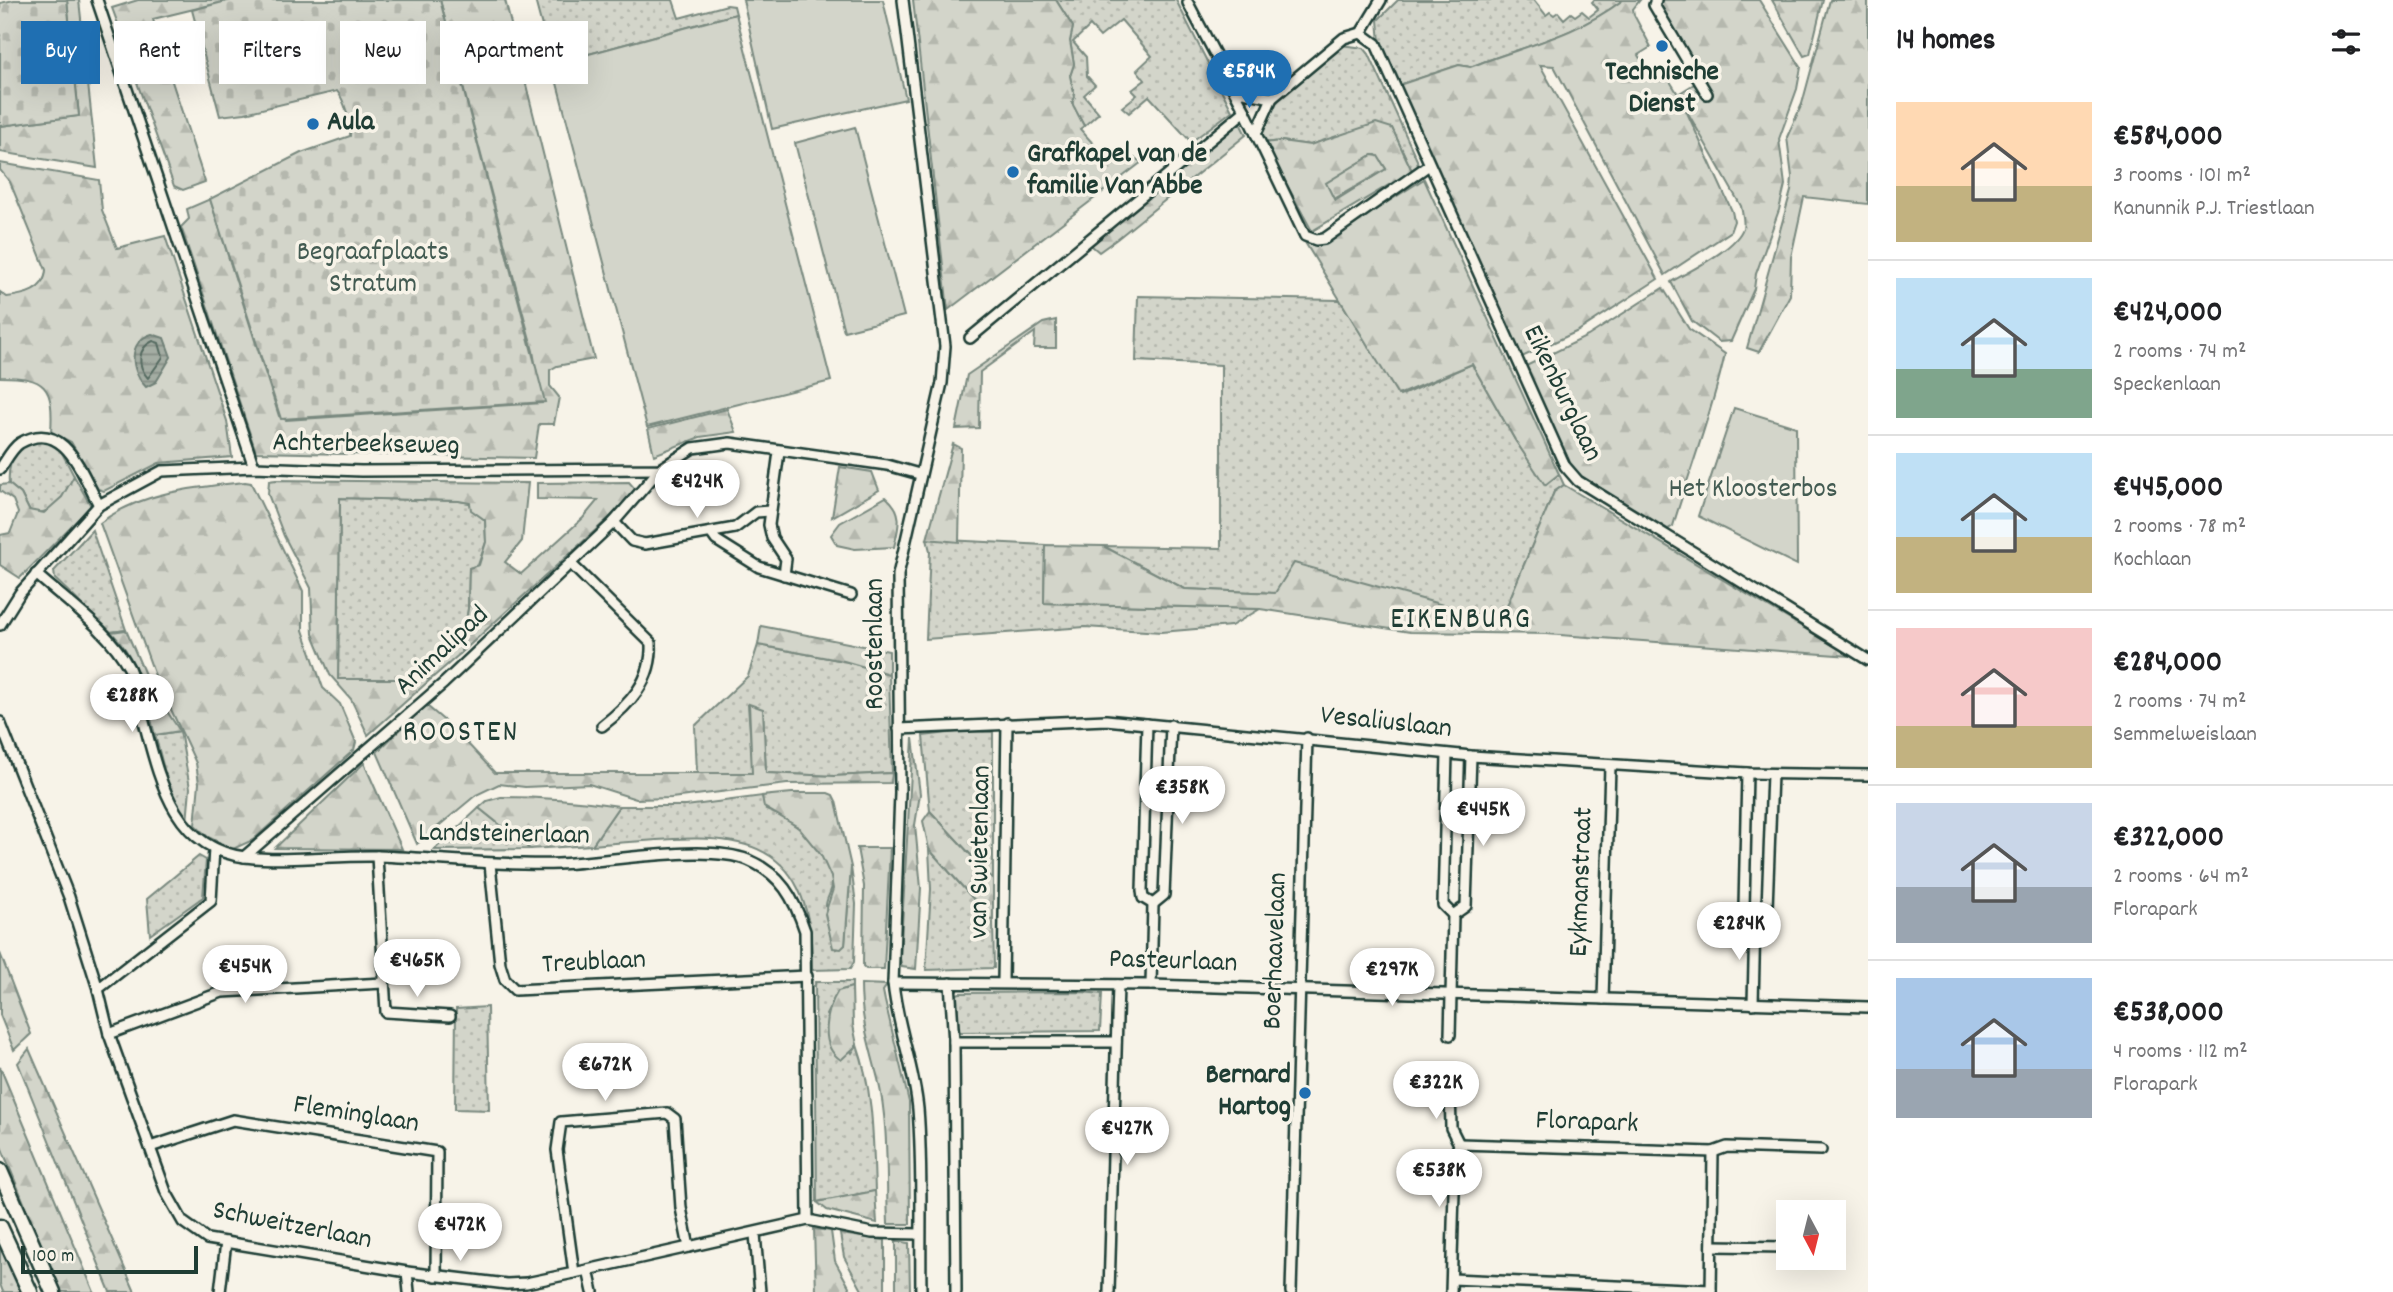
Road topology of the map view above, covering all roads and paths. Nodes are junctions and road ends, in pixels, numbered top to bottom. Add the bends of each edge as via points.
1 (97, 0) edge
2 (903, 0) edge
3 (1381, 0) edge
4 (1656, 0) edge
5 (1188, 3) dead end
6 (1361, 33) junction
7 (1234, 90) junction
8 (1707, 94) dead end
9 (1272, 98) junction
10 (1245, 111) junction
11 (1256, 134) junction
12 (1429, 165) junction
13 (970, 338) dead end
14 (779, 452) junction
15 (254, 467) junction
16 (0, 469) edge
17 (660, 469) junction
18 (919, 474) junction
19 (99, 505) junction
20 (770, 510) junction
21 (614, 522) junction
22 (710, 533) junction
23 (571, 564) junction
24 (36, 574) junction
25 (784, 575) junction
26 (850, 595) dead end
27 (0, 625) edge
28 (1868, 660) edge
29 (0, 722) edge
30 (1007, 723) junction
31 (1147, 724) junction
32 (1171, 725) junction
33 (602, 726) dead end
34 (900, 729) junction
35 (1307, 738) junction
36 (1447, 754) junction
37 (1471, 756) junction
38 (1609, 766) junction
39 (1747, 773) junction
40 (1772, 774) junction
41 (1868, 775) edge
42 (214, 848) junction
43 (377, 856) junction
44 (244, 857) junction
45 (490, 864) junction
46 (1153, 904) junction
47 (1453, 915) junction
48 (1755, 920) junction
49 (807, 976) junction
50 (1003, 982) junction
51 (383, 983) junction
52 (893, 983) junction
53 (950, 983) junction
54 (1118, 985) junction
55 (1151, 985) junction
56 (98, 989) junction
57 (1299, 990) junction
58 (1451, 995) junction
59 (1603, 999) junction
60 (1753, 1004) junction
61 (1868, 1007) edge
62 (450, 1016) dead end
63 (109, 1034) junction
64 (1450, 1035) dead end
65 (954, 1042) junction
66 (1116, 1042) junction
67 (1450, 1088) dead end
68 (1460, 1144) junction
69 (150, 1147) junction
70 (1821, 1150) dead end
71 (1713, 1152) junction
72 (0, 1171) edge
73 (808, 1220) junction
74 (0, 1227) edge
75 (755, 1234) junction
76 (920, 1234) junction
77 (226, 1242) junction
78 (1712, 1246) junction
79 (689, 1247) junction
80 (1776, 1247) edge
81 (588, 1270) junction
82 (407, 1272) junction
83 (574, 1273) junction
84 (436, 1276) junction
85 (1452, 1279) junction
86 (507, 1288) edge
87 (1711, 1291) edge
88 (30, 1292) edge
89 (53, 1292) edge
90 (220, 1292) edge
91 (409, 1292) edge
92 (593, 1292) edge
93 (760, 1292) edge
94 (921, 1292) edge
95 (956, 1292) edge
96 (1109, 1292) edge
97 (1291, 1292) edge
98 (1451, 1292) edge

1 - 15 street, Achterbeekseweg
2 - 18 street, Roostenlaan via 945,346 942,383
3 - 6 street
4 - 8 street via 1654,5
5 - 7 street
6 - 9 street via 1344,38
6 - 12 street, Eikenburglaan via 1376,44
7 - 9 street
7 - 10 street
9 - 11 street
10 - 11 street
10 - 13 street
11 - 12 street via 1305,236 1316,240 1324,239
12 - 28 street, Eikenburglaan via 1564,466 1578,481
14 - 17 street via 730,443 705,444
14 - 18 street via 887,465
14 - 20 street
15 - 17 street, Achterbeekseweg
15 - 19 street via 162,471
16 - 19 street via 19,444 43,437 54,439 74,457
17 - 21 street, Animalipad
18 - 34 street, Roostenlaan via 898,576
19 - 24 street
20 - 22 street via 756,512 741,527
20 - 25 street via 769,532 786,559
21 - 22 street via 638,544
21 - 23 street, Animalipad
22 - 25 street via 759,567
23 - 33 street via 651,643 641,686 631,703
23 - 44 street, Animalipad via 425,701
24 - 27 street
24 - 42 street, Landsteinerlaan via 114,645 130,670 174,814 187,830
25 - 26 street
29 - 56 street, Schweitzerlaan via 69,897
30 - 31 street, Vesaliuslaan via 1106,720
30 - 34 street, Vesaliuslaan
30 - 50 street, van Swietenlaan
31 - 32 street, Vesaliuslaan
31 - 46 street via 1142,891 1143,898
32 - 35 street, Vesaliuslaan
32 - 46 street via 1164,892
34 - 52 street, Roostenlaan
35 - 36 street, Vesaliuslaan
35 - 57 street, Boerhaavelaan
36 - 37 street, Vesaliuslaan
36 - 47 street via 1443,905
37 - 38 street, Vesaliuslaan
37 - 47 street via 1466,906
38 - 39 street, Vesaliuslaan
38 - 59 street, Eykmanstraat
39 - 40 street, Vesaliuslaan
39 - 48 street via 1744,907
40 - 41 street, Vesaliuslaan
40 - 48 street via 1767,908
42 - 44 street, Landsteinerlaan
42 - 56 street via 211,901
43 - 44 street, Landsteinerlaan
43 - 45 street, Landsteinerlaan
43 - 51 street
45 - 49 street, Landsteinerlaan via 559,864 716,852 745,859 765,868 794,898 805,931
45 - 49 street, Treublaan via 500,964 505,980 515,990
46 - 55 street
47 - 58 street
48 - 60 street
49 - 73 street, Landsteinerlaan
50 - 53 street, Pasteurlaan
50 - 54 street, Pasteurlaan
51 - 62 street via 386,1012
51 - 63 street via 222,992
52 - 53 street, Pasteurlaan
52 - 76 street, Roostenlaan via 918,1110
53 - 65 street
54 - 55 street, Pasteurlaan
54 - 66 street
55 - 57 street, Pasteurlaan
56 - 63 street, Schweitzerlaan
57 - 58 street, Pasteurlaan
57 - 97 street, Boerhaavelaan
58 - 59 street, Pasteurlaan
58 - 64 street
59 - 60 street, Pasteurlaan
60 - 61 street, Pasteurlaan
63 - 69 street, Schweitzerlaan
65 - 66 street
65 - 95 street
66 - 96 street
67 - 68 street via 1451,1128
68 - 71 street, Florapark
68 - 85 street via 1455,1158
69 - 77 street, Schweitzerlaan via 183,1222 206,1239
69 - 84 street, Fleminglaan via 233,1120 437,1152
70 - 71 street, Florapark via 1727,1147
71 - 78 street
72 - 89 main road
73 - 75 street, Schweitzerlaan
73 - 76 street, Schweitzerlaan via 872,1233
74 - 88 main road
75 - 79 street, Schweitzerlaan
75 - 93 street
76 - 94 street, Roostenlaan
77 - 82 street, Schweitzerlaan
77 - 90 street
78 - 80 street
78 - 87 street
79 - 81 street, Schweitzerlaan
79 - 83 street via 681,1208 675,1119 667,1113 561,1122 557,1150
81 - 83 street, Schweitzerlaan
81 - 92 street
82 - 84 street, Schweitzerlaan
82 - 91 street
83 - 86 street, Schweitzerlaan
84 - 86 street, Schweitzerlaan
85 - 87 street
85 - 98 street

